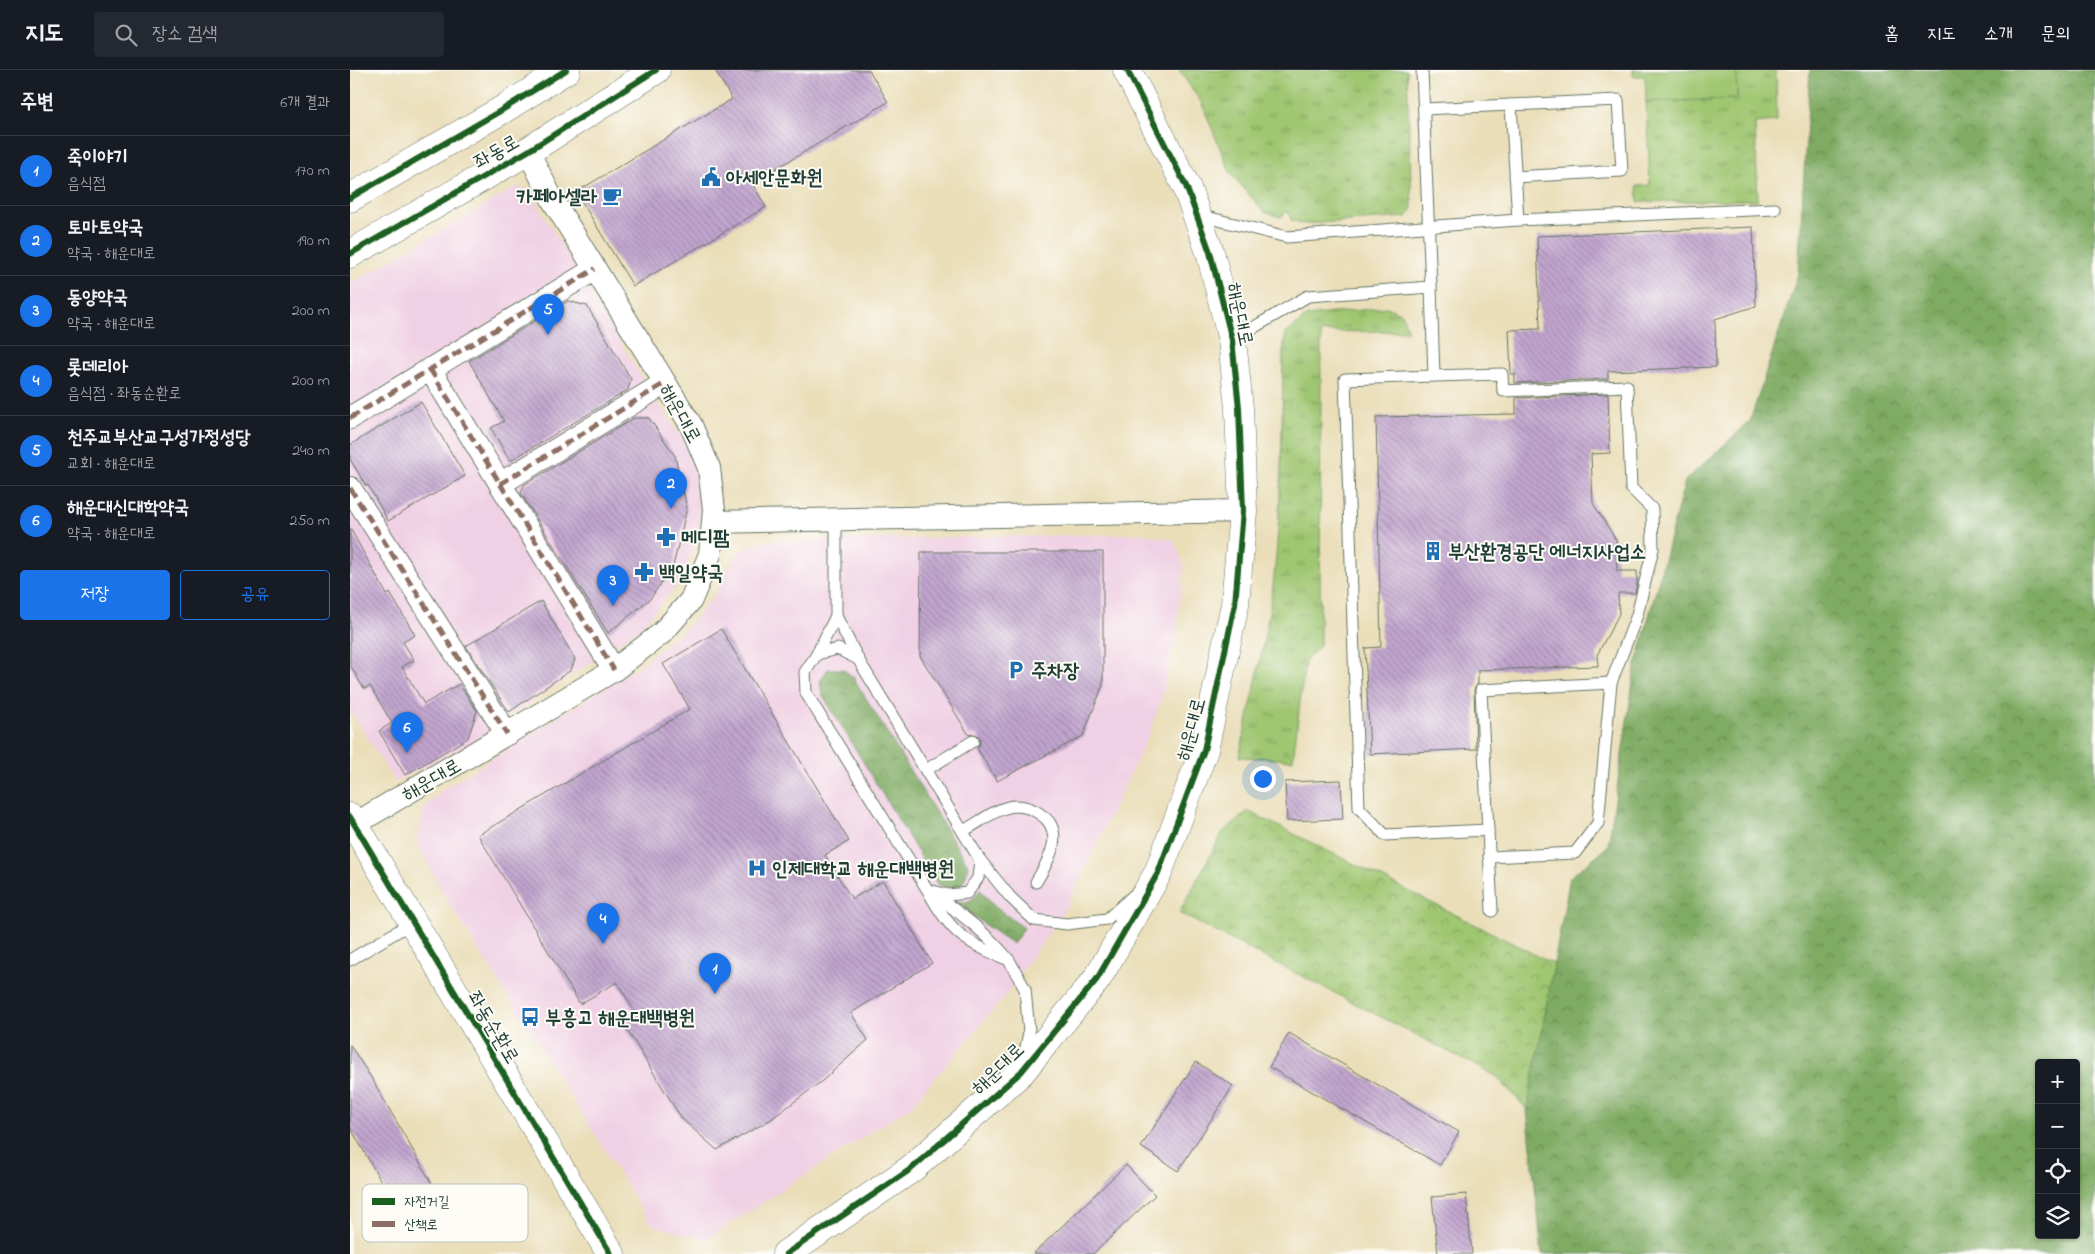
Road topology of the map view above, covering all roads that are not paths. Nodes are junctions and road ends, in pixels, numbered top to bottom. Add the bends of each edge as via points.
1 (566, 70) edge
2 (656, 70) edge
3 (1127, 70) edge
4 (1422, 70) edge
5 (1511, 105) junction
6 (1424, 109) junction
7 (528, 151) junction
8 (1515, 177) junction
9 (350, 198) edge
10 (1775, 209) dead end
11 (1196, 214) junction
12 (1518, 220) junction
13 (1429, 226) junction
14 (350, 254) edge
15 (595, 269) junction
16 (1431, 287) junction
17 (1232, 340) junction
18 (430, 369) junction
19 (1434, 376) junction
20 (665, 383) junction
21 (350, 418) edge
22 (500, 484) junction
23 (350, 488) edge
24 (1243, 511) junction
25 (836, 519) junction
26 (713, 522) junction
27 (836, 616) junction
28 (816, 654) junction
29 (858, 658) junction
30 (614, 670) junction
31 (1611, 682) junction
32 (507, 734) junction
33 (973, 741) dead end
34 (926, 770) junction
35 (352, 820) edge
36 (1488, 830) junction
37 (963, 831) junction
38 (1489, 857) junction
39 (980, 860) junction
40 (1158, 873) junction
41 (1036, 882) dead end
42 (927, 889) junction
43 (1492, 911) dead end
44 (413, 922) junction
45 (350, 960) edge
46 (1009, 960) junction
47 (1021, 1072) junction
48 (611, 1254) edge
49 (786, 1254) edge

1 - 9 main road, 좌동로
2 - 7 main road, 좌동로
3 - 11 main road, 해운대로 via 1186,186
4 - 6 lane
5 - 6 lane
5 - 8 lane
5 - 8 lane via 1618,100 1622,171
6 - 13 lane
7 - 14 main road, 좌동로
7 - 15 street, 해운대로 via 552,199
8 - 12 lane
10 - 12 lane
11 - 13 lane via 1287,237
11 - 17 main road, 해운대로 via 1210,252
12 - 13 lane
13 - 16 lane
15 - 18 street
15 - 20 street, 해운대로
16 - 17 lane via 1308,296
16 - 19 lane
17 - 24 main road, 해운대로
18 - 21 street
18 - 22 street
19 - 31 lane via 1502,374 1503,391 1627,386 1631,488 1652,508 1653,549 1637,615
19 - 36 lane via 1345,379 1360,808 1385,835
20 - 22 street
20 - 26 street, 해운대로 via 691,425 709,468
22 - 30 street
23 - 32 street
24 - 25 street
24 - 40 main road, 해운대로 via 1235,604 1204,750
25 - 26 street
25 - 27 lane
26 - 30 street, 해운대로 via 710,554 691,600 662,633
27 - 28 lane
27 - 29 lane
28 - 29 lane via 838,648
28 - 42 lane via 805,672 806,694
29 - 34 lane
30 - 32 street, 해운대로
31 - 36 lane via 1481,690
31 - 38 lane via 1598,823 1575,853
32 - 35 street, 해운대로
33 - 34 lane
34 - 37 lane
35 - 44 main road, 좌동순환로
36 - 38 lane
37 - 39 lane
37 - 41 lane via 996,812 1014,806 1030,807 1047,818 1054,833 1053,848
38 - 43 lane
39 - 40 lane via 1034,920 1067,924 1107,920
39 - 42 lane via 978,878 967,893 948,894
40 - 47 main road, 해운대로 via 1098,979
42 - 46 lane via 974,924
42 - 46 lane via 941,916 959,935 983,950
44 - 45 lane
44 - 48 main road, 좌동순환로
46 - 47 lane via 1025,989 1029,1032
47 - 49 main road, 해운대로 via 911,1168

